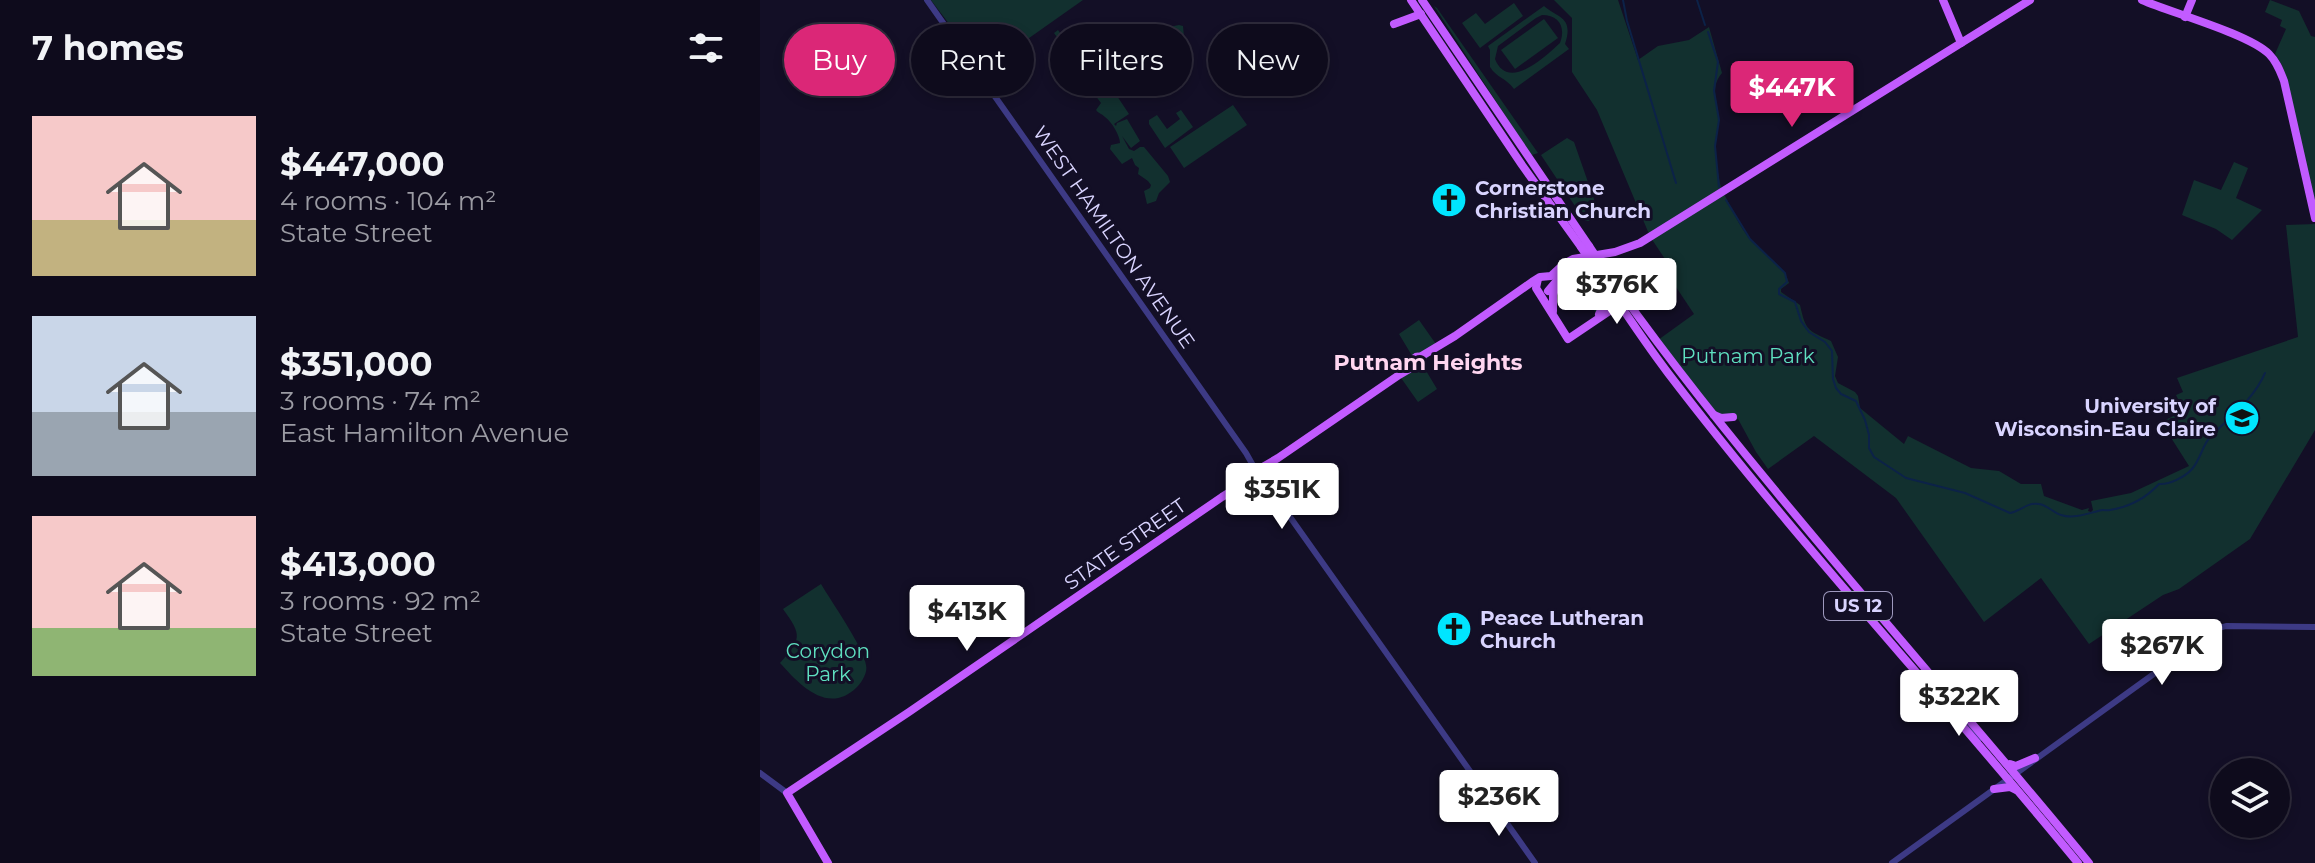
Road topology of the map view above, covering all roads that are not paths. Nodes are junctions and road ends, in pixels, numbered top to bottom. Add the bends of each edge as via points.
1 (927, 0) edge
2 (1411, 0) edge
3 (1944, 0) edge
4 (2030, 0) edge
5 (2142, 0) edge
6 (2192, 0) edge
7 (1422, 1) edge
8 (1421, 14) junction
9 (2185, 17) junction
10 (1394, 24) dead end
11 (1961, 43) junction
12 (2315, 218) edge
13 (1585, 247) junction
14 (1581, 259) junction
15 (1599, 267) junction
16 (1563, 272) junction
17 (1542, 278) junction
18 (1603, 280) junction
19 (1543, 290) junction
20 (1514, 295) junction
21 (1622, 301) junction
22 (1553, 311) junction
23 (1603, 314) junction
24 (1628, 317) junction
25 (1557, 322) junction
26 (1585, 326) junction
27 (1713, 415) junction
28 (1733, 417) dead end
29 (1704, 436) dead end
30 (1722, 441) junction
31 (1259, 472) junction
32 (2315, 627) edge
33 (2035, 758) junction
34 (2004, 760) junction
35 (760, 773) edge
36 (2012, 776) junction
37 (1994, 789) junction
38 (787, 793) junction
39 (2020, 793) junction
40 (828, 863) edge
41 (1535, 863) edge
42 (1892, 863) edge
43 (2080, 863) edge
44 (2089, 863) edge

1 - 31 street, WEST HAMILTON AVENUE
2 - 8 main road, US 12
3 - 11 main road
4 - 11 main road, STATE STREET
5 - 9 main road
6 - 9 main road
7 - 13 main road, US 12
8 - 10 main road
8 - 13 main road, US 12
9 - 12 main road via 2262,48 2278,65
11 - 14 main road, STATE STREET via 1640,243
13 - 15 main road, US 12, bridge
14 - 16 main road, STATE STREET
14 - 17 main road, STATE STREET
15 - 18 main road, US 12
15 - 21 main road, US 12
16 - 19 main road, STATE STREET
16 - 22 main road via 1553,293
17 - 19 main road via 1536,286
17 - 20 main road, STATE STREET
18 - 21 main road, US 12
18 - 23 main road
19 - 20 main road, STATE STREET
19 - 22 main road
19 - 25 main road
20 - 31 main road, STATE STREET
21 - 23 main road
21 - 24 main road, US 12
21 - 27 main road, US 12
22 - 25 main road
23 - 24 main road
23 - 26 main road
24 - 30 main road, US 12
25 - 26 main road via 1569,330
25 - 26 main road via 1568,339
27 - 28 main road
27 - 34 main road, US 12
29 - 30 main road
30 - 36 main road, US 12 via 1798,537
31 - 38 main road, STATE STREET
31 - 41 street, WEST HAMILTON AVENUE
32 - 33 street via 2216,629
33 - 34 main road via 2012,766
33 - 36 street
34 - 36 main road, US 12
35 - 38 street
36 - 37 street
36 - 39 main road, US 12
36 - 44 main road, US 12
37 - 39 main road via 2010,787
37 - 42 street
38 - 40 main road
39 - 43 main road, US 12

